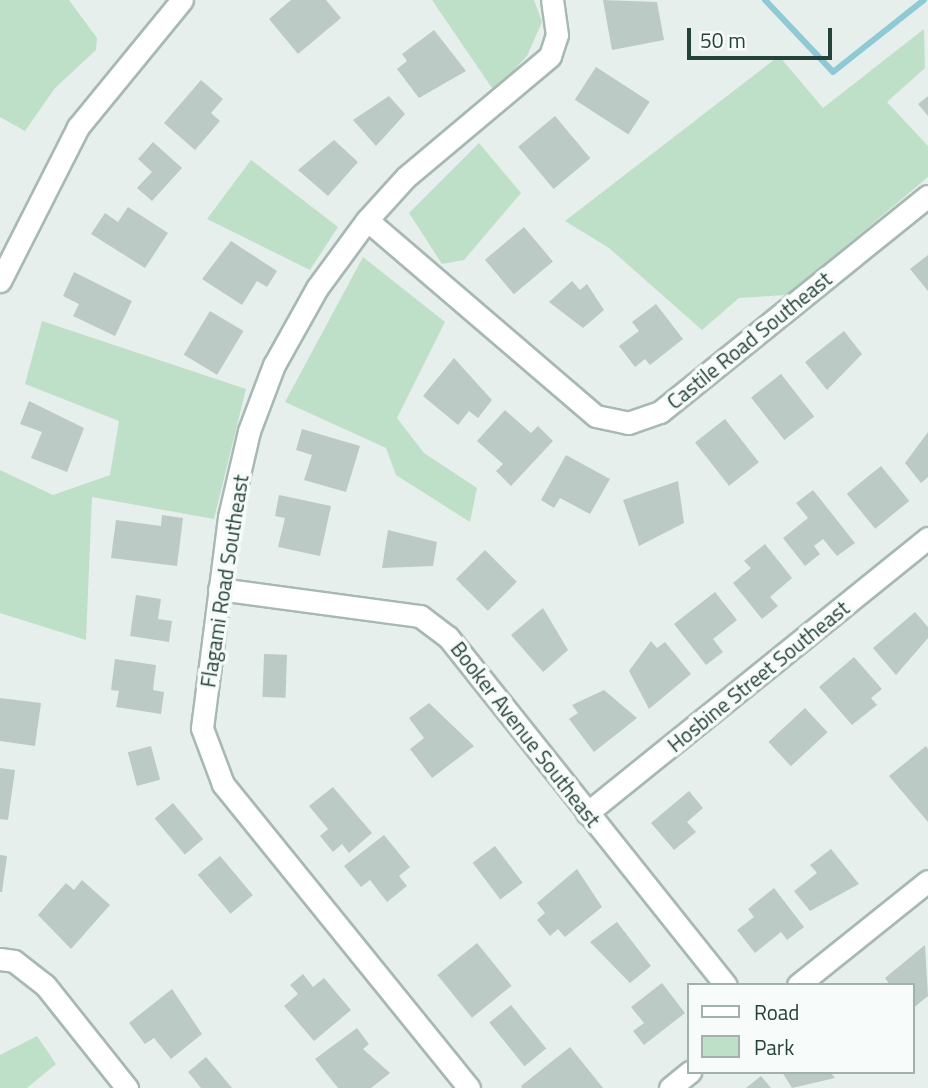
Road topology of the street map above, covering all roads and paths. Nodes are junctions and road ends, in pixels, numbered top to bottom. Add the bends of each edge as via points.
1 (182, 0) edge
2 (555, 7) edge
3 (928, 197) edge
4 (368, 220) junction
5 (0, 281) edge
6 (928, 538) edge
7 (219, 589) junction
8 (587, 813) junction
9 (928, 881) edge
10 (0, 959) edge
11 (724, 983) edge
12 (800, 983) edge
13 (688, 1074) edge
14 (127, 1088) edge
15 (469, 1088) edge
16 (670, 1088) edge

1 - 5 street via 78,127
2 - 4 street, Flagami Road Southeast via 550,56 406,177
3 - 4 street, Castile Road Southeast via 660,411 628,423 596,416
4 - 7 street, Flagami Road Southeast via 317,288 274,365 249,431
6 - 8 street, Hosbine Street Southeast
7 - 8 street, Booker Avenue Southeast via 420,616 449,637
7 - 15 street, Flagami Road Southeast via 202,727 210,759
8 - 11 street, Booker Avenue Southeast
9 - 12 street
10 - 14 street via 14,961 45,985
13 - 16 street

